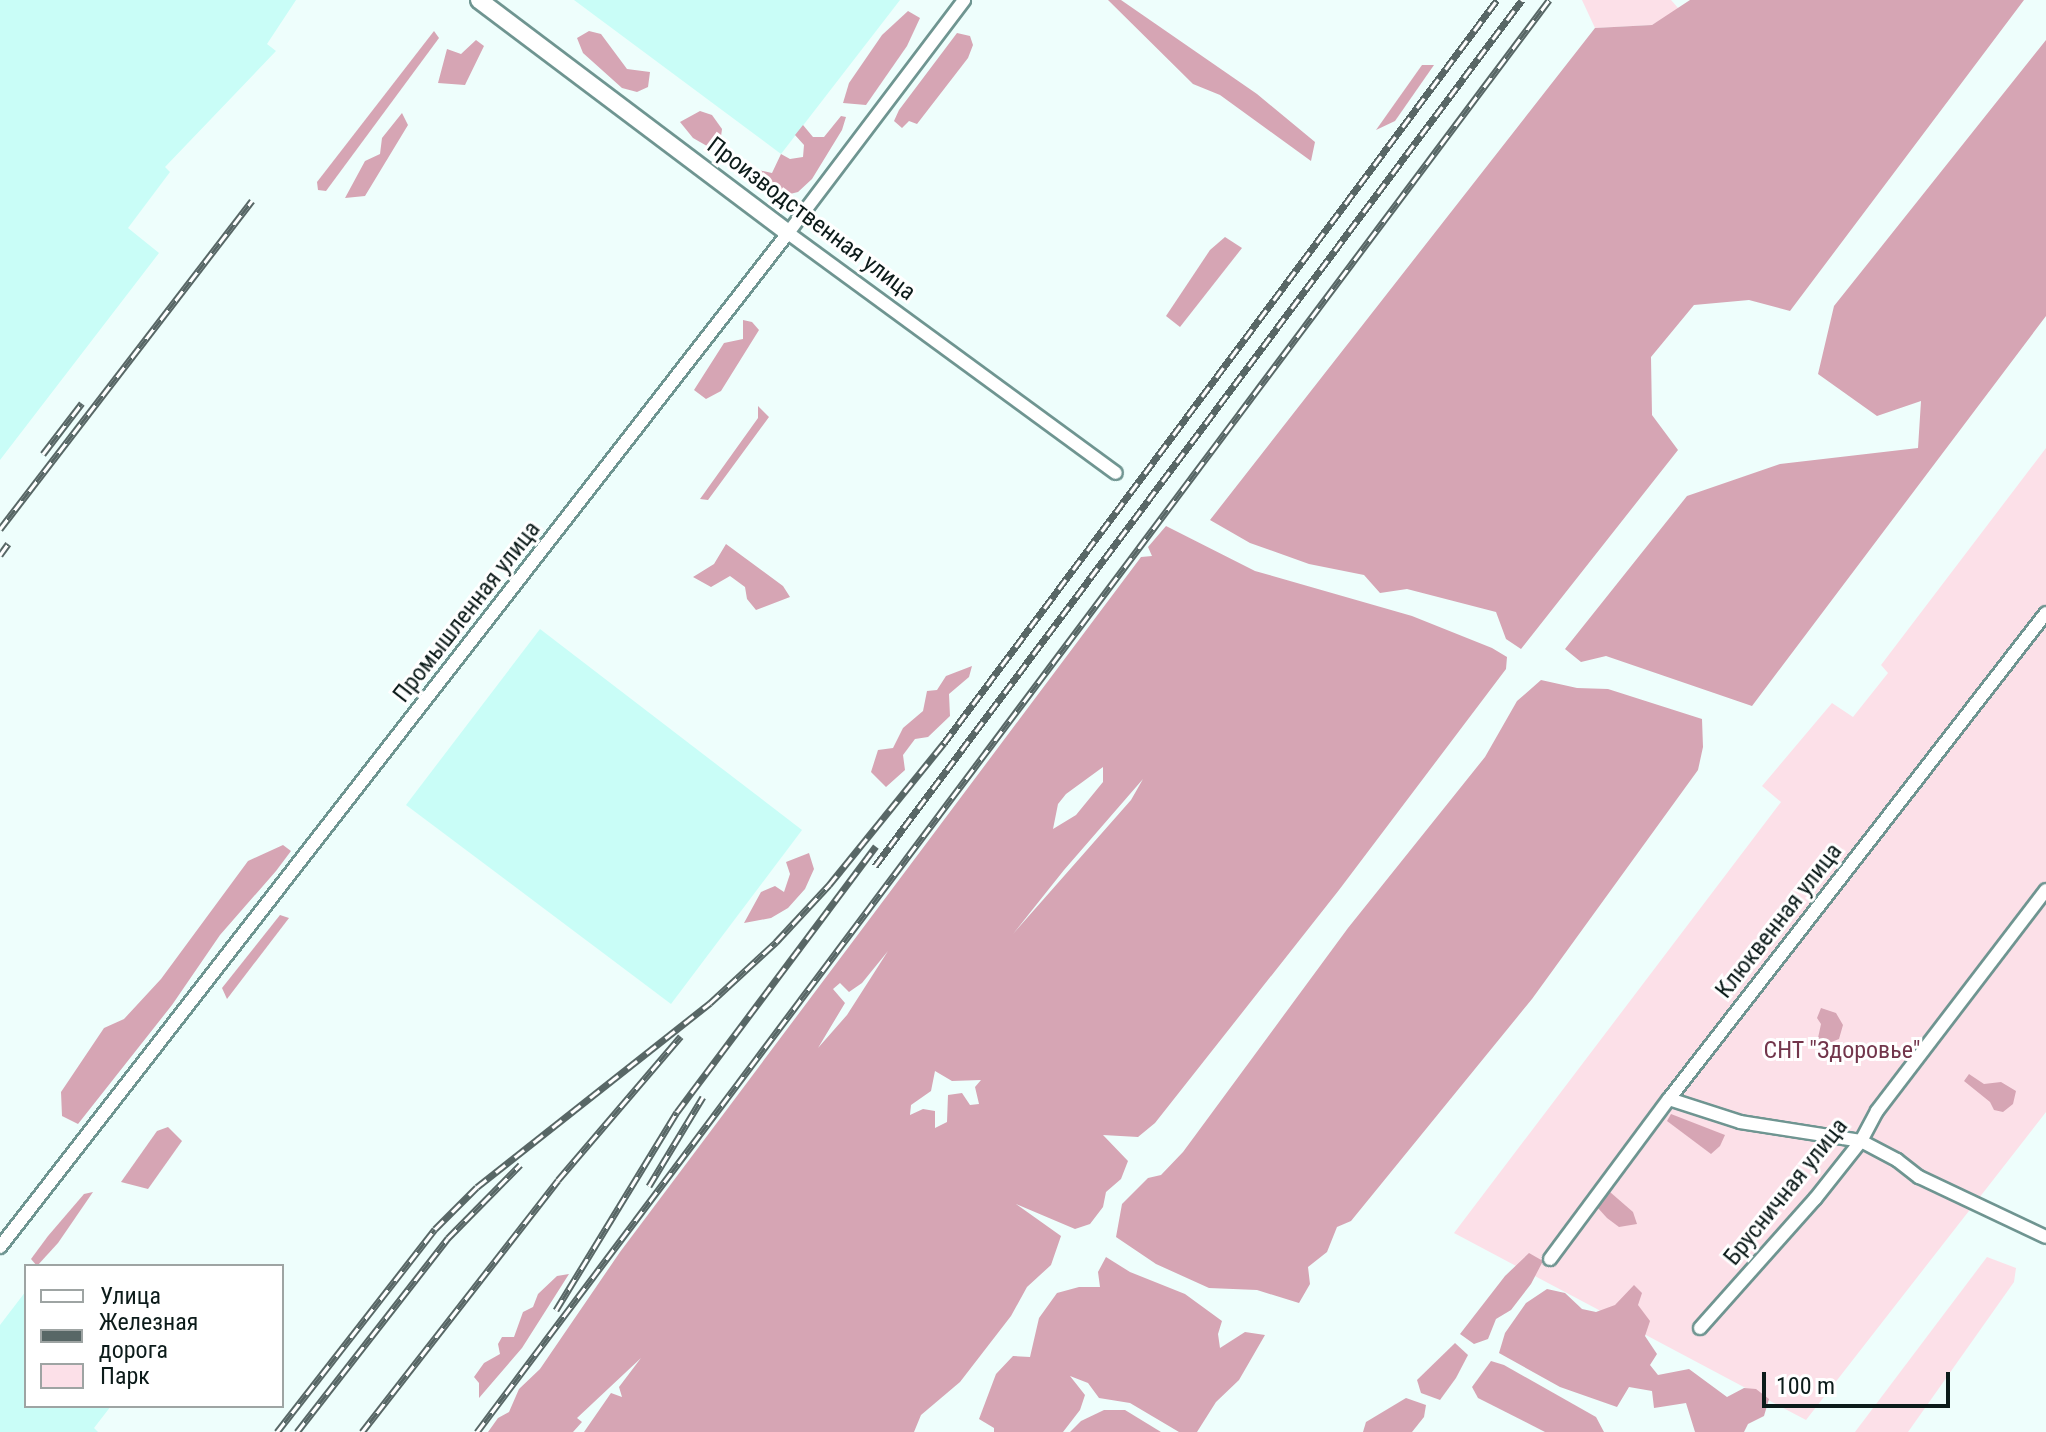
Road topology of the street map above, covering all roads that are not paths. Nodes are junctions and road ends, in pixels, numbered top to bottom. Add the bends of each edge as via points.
1 (479, 0) edge
2 (964, 0) edge
3 (788, 233) junction
4 (1116, 473) dead end
5 (2046, 613) edge
6 (2046, 890) edge
7 (1669, 1099) junction
8 (1861, 1141) junction
9 (2046, 1237) edge
10 (0, 1247) edge
11 (1550, 1259) dead end
12 (1700, 1328) dead end

1 - 3 street, Производственная улица
2 - 3 street, Промышленная улица
3 - 4 street, Производственная улица
3 - 10 street, Промышленная улица
5 - 7 street, Клюквенная улица
6 - 8 street, Брусничная улица via 1886,1099
7 - 8 street via 1740,1122
7 - 11 street, Клюквенная улица
8 - 9 street via 1919,1177
8 - 12 street, Брусничная улица

